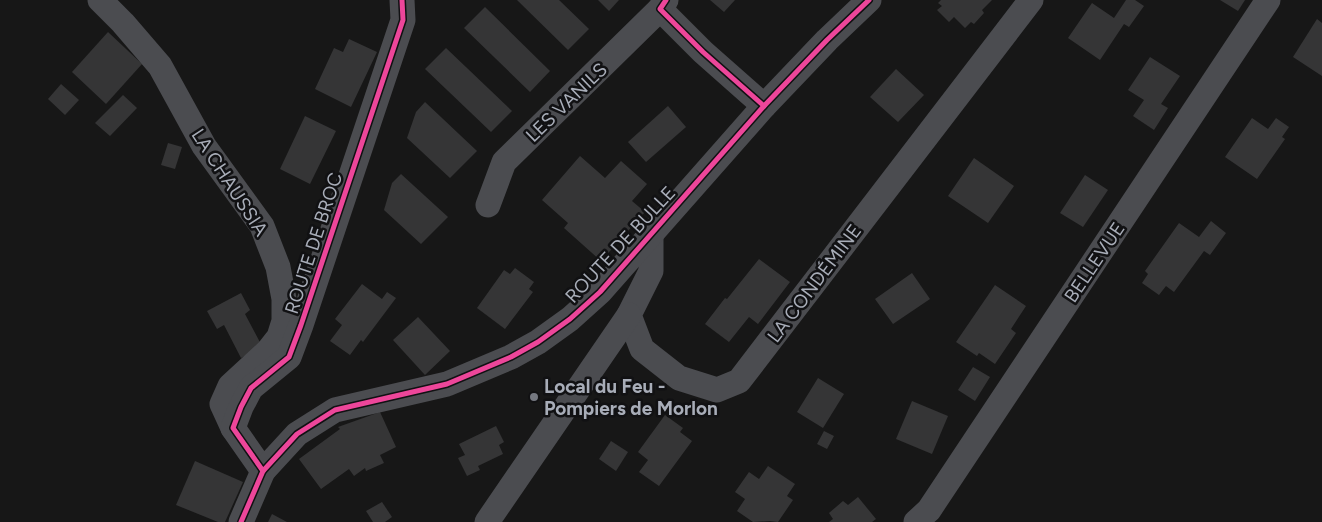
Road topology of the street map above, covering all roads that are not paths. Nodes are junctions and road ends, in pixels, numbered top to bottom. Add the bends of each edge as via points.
1 (100, 0) edge
2 (402, 0) edge
3 (869, 0) edge
4 (1031, 0) edge
5 (1268, 0) edge
6 (663, 5) edge
7 (764, 106) junction
8 (488, 205) dead end
9 (651, 234) junction
10 (629, 315) junction
11 (233, 428) junction
12 (263, 471) junction
13 (240, 522) edge
14 (488, 522) edge
15 (916, 522) edge

1 - 11 street, LA CHAUSSIA via 160,66 204,146 262,226 278,267 284,321 279,337 268,351 230,386 222,404
2 - 11 street, ROUTE DE BROC via 403,20 289,357 251,388
3 - 7 street, ROUTE DE BULLE
4 - 10 street, LA CONDÉMINE via 739,381 716,390 679,378 642,349
5 - 15 street, BELLEVUE via 929,510
6 - 7 street, LES VANILS via 703,52
6 - 8 street, LES VANILS via 504,162
7 - 9 street, ROUTE DE BULLE
9 - 10 street via 651,271
9 - 12 street, ROUTE DE BULLE via 600,292 538,342 447,384 335,410 297,434
10 - 14 street
11 - 12 street
12 - 13 street, ROUTE DE BULLE

